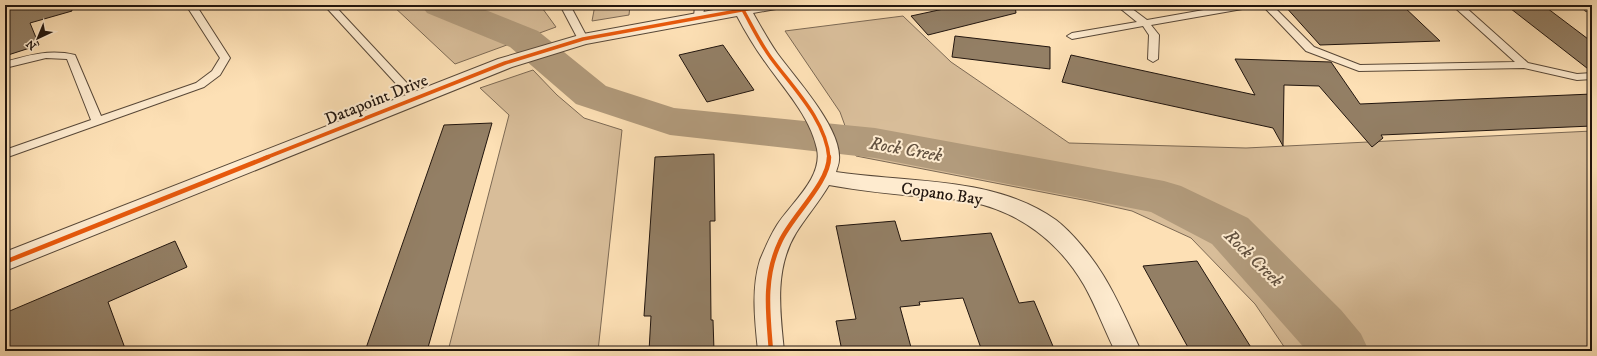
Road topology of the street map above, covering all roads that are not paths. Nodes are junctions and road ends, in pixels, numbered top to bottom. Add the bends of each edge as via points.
1 (191, 5) edge
2 (329, 5) edge
3 (565, 5) edge
4 (770, 5) edge
5 (1121, 5) edge
6 (1248, 5) edge
7 (1267, 5) edge
8 (1457, 5) edge
9 (743, 10) junction
10 (700, 11) edge
11 (1145, 23) junction
12 (1072, 36) dead end
13 (576, 41) junction
14 (1152, 59) dead end
15 (1524, 65) junction
16 (5, 66) edge
17 (1592, 76) edge
18 (415, 98) junction
19 (98, 122) junction
20 (5, 154) edge
21 (824, 178) junction
22 (5, 262) edge
23 (771, 351) edge
24 (1128, 351) edge

1 - 19 lane via 225,58 216,73 200,85
2 - 18 lane
3 - 13 lane
4 - 9 street, Datapoint Drive
5 - 11 lane
6 - 11 lane
7 - 15 lane via 1310,49 1359,68
8 - 15 lane
9 - 10 street, Datapoint Drive
9 - 21 street via 762,44 819,126 828,151
10 - 13 street, Datapoint Drive
11 - 12 lane
11 - 14 lane via 1154,35
13 - 18 street, Datapoint Drive via 505,63
15 - 17 lane via 1577,76
16 - 19 lane via 41,55 60,54 71,57
18 - 22 street, Datapoint Drive
19 - 20 lane
21 - 23 street via 798,212 781,239 773,258 768,280
21 - 24 street, Copano Bay via 972,194 1034,216 1049,227 1074,253 1094,281

